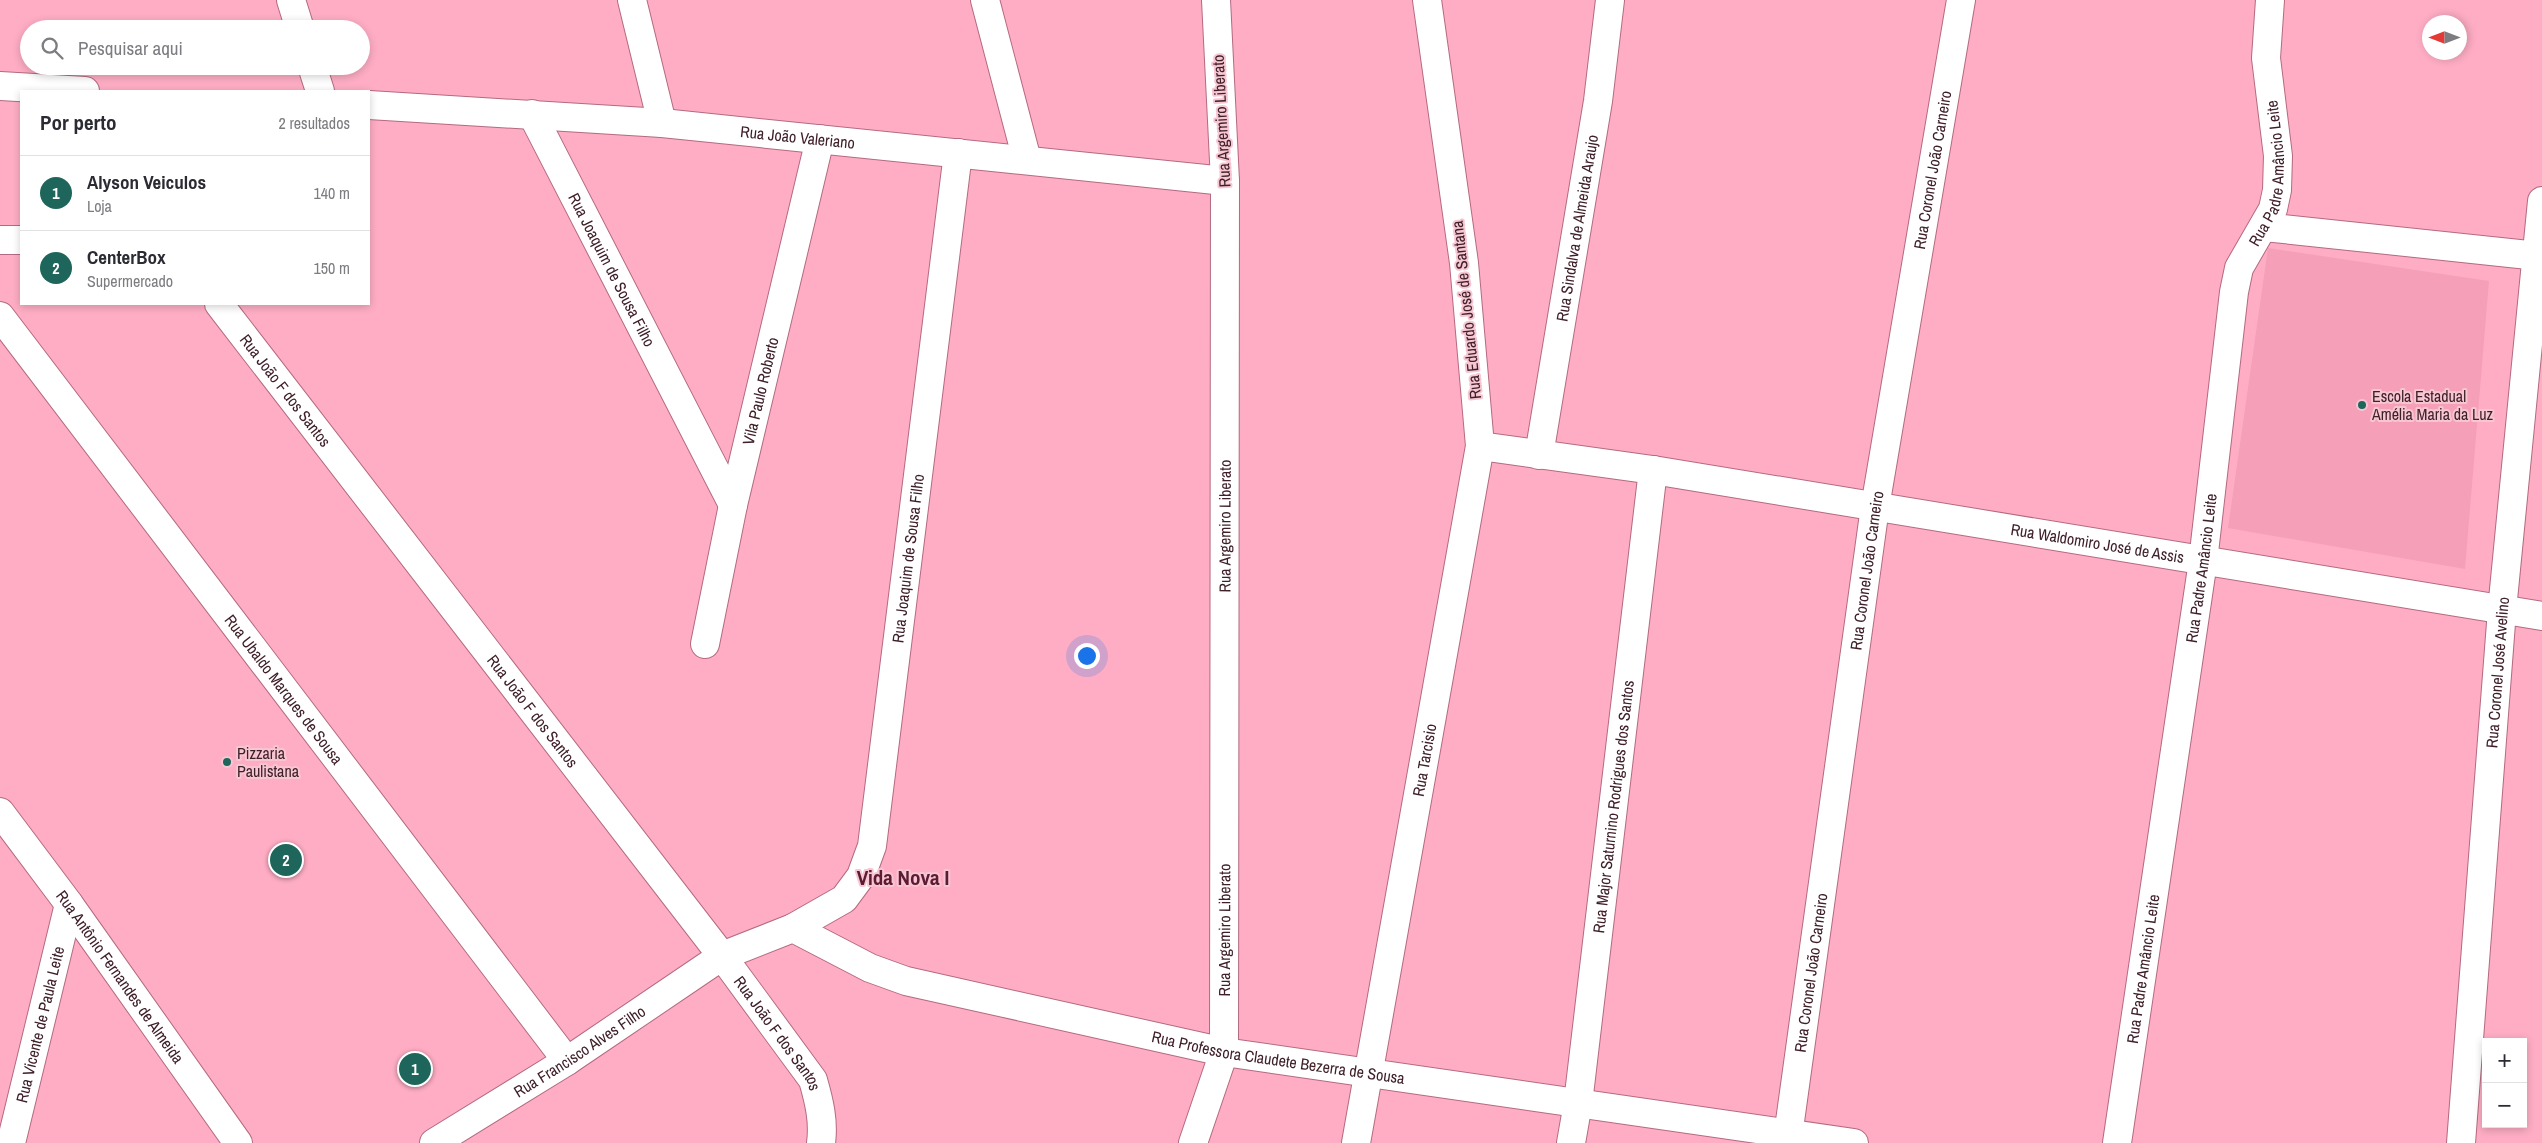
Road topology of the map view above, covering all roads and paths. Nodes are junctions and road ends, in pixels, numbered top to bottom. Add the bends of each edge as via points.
1 (291, 0) edge
2 (632, 0) edge
3 (985, 0) edge
4 (1216, 0) edge
5 (1427, 0) edge
6 (1610, 0) edge
7 (1961, 0) edge
8 (2270, 0) edge
9 (297, 20) edge
10 (315, 75) edge
11 (0, 86) edge
12 (68, 90) edge
13 (320, 90) edge
14 (370, 105) edge
15 (532, 114) junction
16 (662, 122) junction
17 (820, 139) junction
18 (958, 153) junction
19 (1027, 160) junction
20 (1225, 181) junction
21 (2542, 201) edge
22 (2264, 227) junction
23 (0, 240) edge
24 (20, 240) edge
25 (2538, 256) junction
26 (220, 305) edge
27 (0, 316) edge
28 (1480, 446) junction
29 (1539, 454) junction
30 (1653, 470) junction
31 (734, 506) junction
32 (1875, 507) junction
33 (2203, 561) junction
34 (2502, 610) junction
35 (2542, 616) edge
36 (704, 644) dead end
37 (0, 812) edge
38 (69, 904) junction
39 (793, 928) junction
40 (722, 956) junction
41 (1224, 1052) junction
42 (567, 1061) junction
43 (1368, 1074) junction
44 (1578, 1103) junction
45 (822, 1136) edge
46 (1788, 1138) edge
47 (11, 1143) edge
48 (238, 1143) edge
49 (434, 1143) edge
50 (1194, 1143) edge
51 (1356, 1143) edge
52 (1571, 1143) edge
53 (1854, 1143) edge
54 (2116, 1143) edge
55 (2462, 1143) edge

1 - 9 main road
2 - 16 main road
3 - 19 main road
4 - 20 main road, Rua Argemiro Liberato
5 - 28 main road, Rua Eduardo José de Santana via 1464,263
6 - 29 main road, Rua Sindalva de Almeida Araujo via 1598,101
7 - 32 main road, Rua Coronel João Carneiro
8 - 22 main road, Rua Padre Amâncio Leite via 2266,58 2278,156 2273,209
10 - 13 main road
11 - 12 main road
14 - 15 main road, Rua João Valeriano
15 - 16 main road, Rua João Valeriano
15 - 31 main road, Rua Joaquim de Sousa Filho
16 - 17 main road, Rua João Valeriano
17 - 18 main road, Rua João Valeriano
17 - 31 main road, Vila Paulo Roberto
18 - 19 main road, Rua João Valeriano
18 - 39 main road, Rua Joaquim de Sousa Filho via 872,846 860,876 844,899
19 - 20 main road, Rua João Valeriano
20 - 41 main road, Rua Argemiro Liberato
21 - 25 main road, Rua Coronel José Avelino
22 - 25 main road
22 - 33 main road, Rua Padre Amâncio Leite via 2239,268 2234,292
23 - 24 main road
25 - 34 main road, Rua Coronel José Avelino
26 - 40 main road, Rua João F dos Santos
27 - 42 main road, Rua Ubaldo Marques de Sousa
28 - 29 main road
28 - 43 main road, Rua Tarcisio
29 - 30 main road
30 - 32 main road, Rua Waldomiro José de Assis
30 - 44 main road, Rua Major Saturnino Rodrigues dos Santos
31 - 36 main road, Vila Paulo Roberto
32 - 33 main road, Rua Waldomiro José de Assis
32 - 46 main road, Rua Coronel João Carneiro
33 - 34 main road, Rua Waldomiro José de Assis
33 - 54 main road, Rua Padre Amâncio Leite
34 - 35 main road, Rua Waldomiro José de Assis
34 - 55 main road, Rua Coronel José Avelino
37 - 38 main road, Rua Antônio Fernandes de Almeida
38 - 47 main road, Rua Vicente de Paula Leite
38 - 48 main road, Rua Antônio Fernandes de Almeida
39 - 40 main road
39 - 41 main road, Rua Professora Claudete Bezerra de Sousa via 870,968 906,982
40 - 42 main road, Rua Francisco Alves Filho
40 - 45 main road, Rua João F dos Santos via 813,1080 820,1104
41 - 43 main road, Rua Professora Claudete Bezerra de Sousa
41 - 50 main road, Rua Argemiro Liberato
42 - 49 main road, Rua Francisco Alves Filho
43 - 44 main road, Rua Professora Claudete Bezerra de Sousa
43 - 51 main road, Rua Tarcisio
44 - 46 main road, Rua Professora Claudete Bezerra de Sousa
44 - 52 main road, Rua Major Saturnino Rodrigues dos Santos
46 - 53 main road, Rua Professora Claudete Bezerra de Sousa

